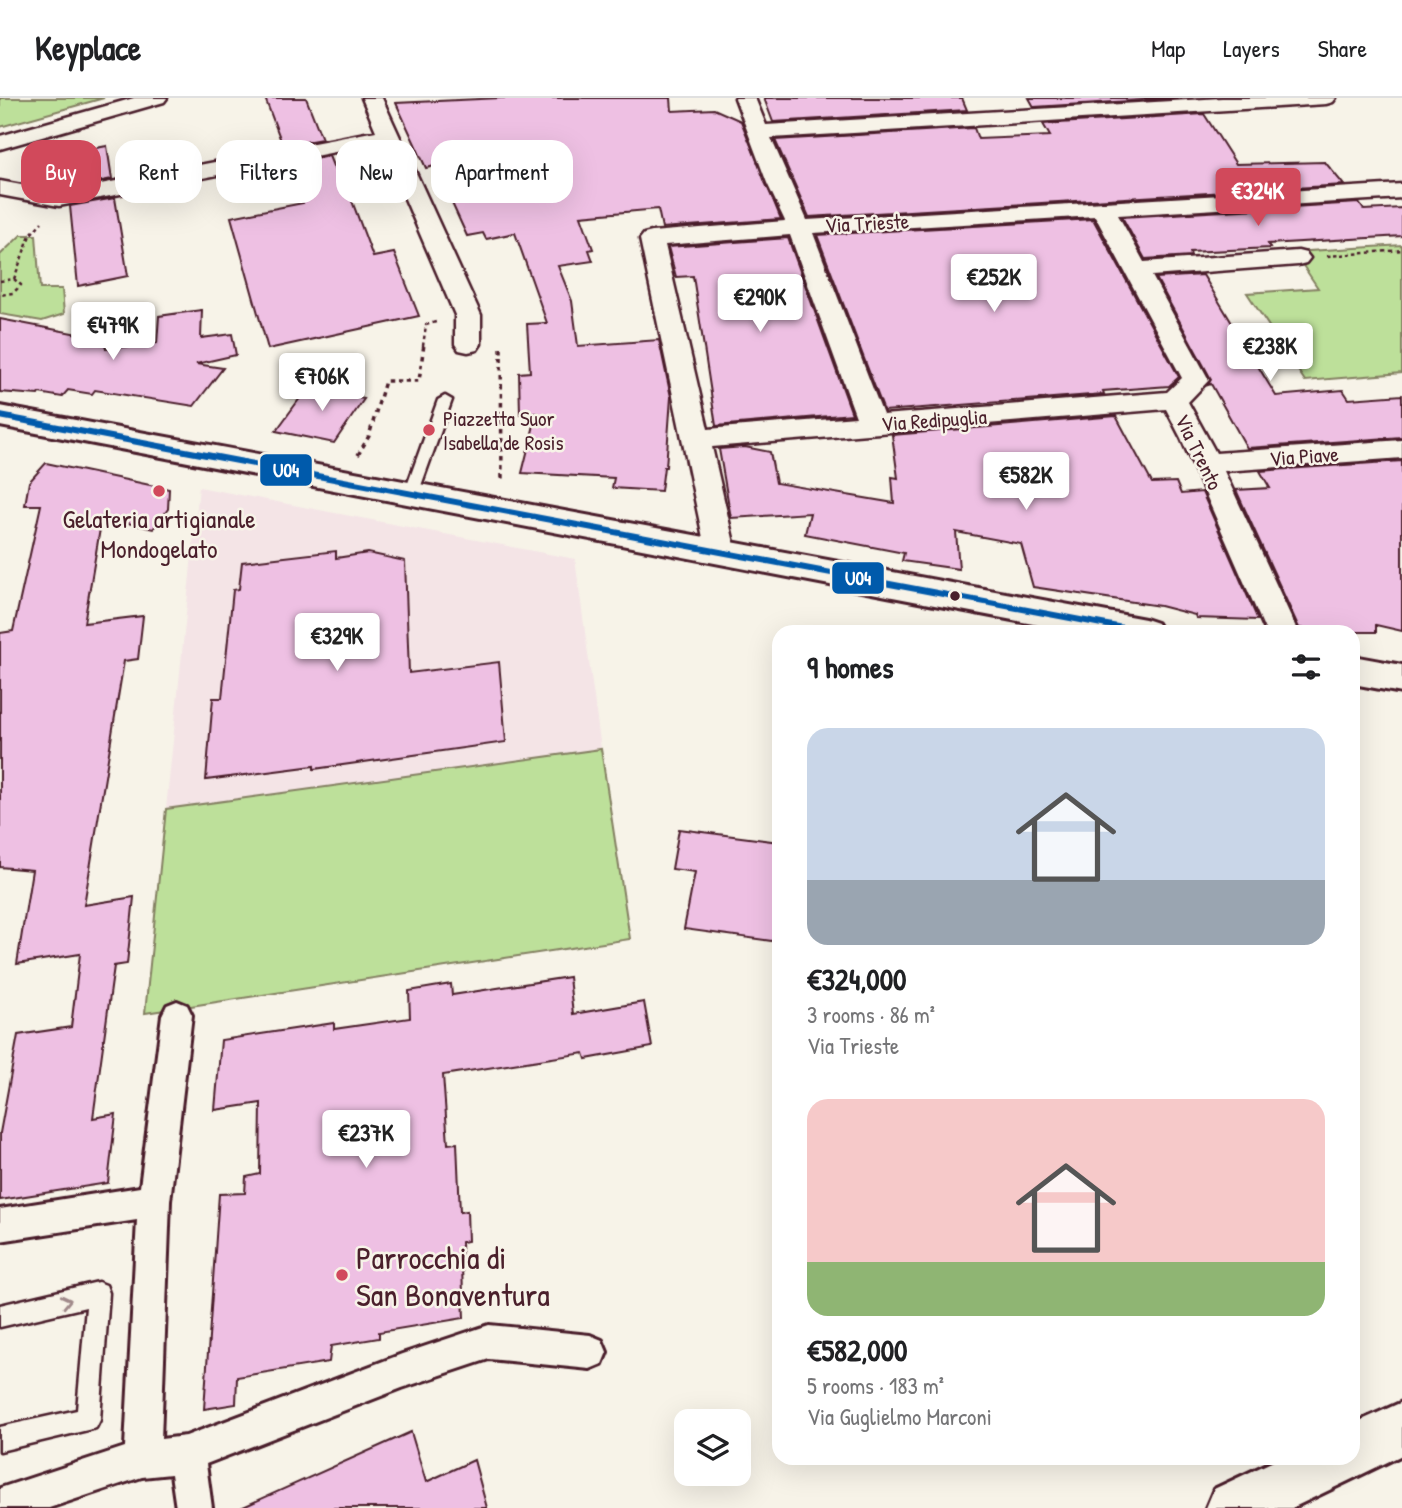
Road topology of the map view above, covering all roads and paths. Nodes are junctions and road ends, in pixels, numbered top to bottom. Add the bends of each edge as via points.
1 (119, 98) edge
2 (157, 98) edge
3 (372, 98) edge
4 (745, 98) edge
5 (984, 98) edge
6 (1326, 98) edge
7 (993, 118) junction
8 (0, 131) edge
9 (758, 132) junction
10 (388, 135) junction
11 (0, 143) edge
12 (0, 188) edge
13 (101, 191) edge
14 (1402, 191) edge
15 (21, 192) edge
16 (57, 203) edge
17 (1103, 209) junction
18 (799, 227) junction
19 (1402, 250) edge
20 (1298, 258) joint
21 (1136, 270) junction
22 (14, 279) junction
23 (0, 281) edge
24 (0, 296) edge
25 (468, 315) junction
26 (468, 344) dead end
27 (445, 400) dead end
28 (1174, 400) junction
29 (1, 418) edge
30 (873, 425) junction
31 (694, 439) junction
32 (1402, 449) edge
33 (1206, 463) junction
34 (345, 481) junction
35 (411, 494) junction
36 (721, 552) junction
37 (1107, 625) edge
38 (1279, 625) edge
39 (1360, 671) edge
40 (1402, 679) edge
41 (177, 1014) dead end
42 (154, 1200) junction
43 (0, 1225) edge
44 (0, 1316) edge
45 (590, 1352) dead end
46 (1402, 1428) edge
47 (0, 1440) edge
48 (1360, 1448) edge
49 (186, 1454) junction
50 (142, 1459) junction
51 (1324, 1465) edge
52 (0, 1506) edge
53 (194, 1508) edge
54 (1233, 1508) edge

1 - 8 street
2 - 11 street
3 - 10 street
4 - 9 street
5 - 7 street
6 - 7 street
7 - 9 street
9 - 18 street
10 - 13 street
10 - 25 street
12 - 15 street
14 - 17 street, Via Trieste
16 - 22 path via 30,235
17 - 18 street, Via Trieste
17 - 21 street, Via Trento
18 - 30 street
18 - 31 street, Via Trieste via 652,239
19 - 20 path
20 - 21 street
21 - 28 street, Via Trento via 1196,380
22 - 23 path
22 - 24 path via 19,281 19,289
25 - 26 street
25 - 34 path via 426,325 419,381 386,381 369,436
27 - 35 lane
28 - 30 street, Via Redipuglia
28 - 33 street, Via Trento
29 - 34 main road
30 - 31 street, Via Redipuglia
31 - 36 street, Via Trieste
32 - 33 street, Via Piave
33 - 38 street, Via Trento
34 - 35 main road
35 - 36 main road
36 - 37 main road
39 - 40 main road
41 - 42 street
42 - 43 street
42 - 50 street
44 -> 47 lane via 98,1293 88,1420
45 - 49 street via 489,1342
46 - 48 main road
49 - 50 street
49 - 53 street
50 - 52 street
51 - 54 main road

